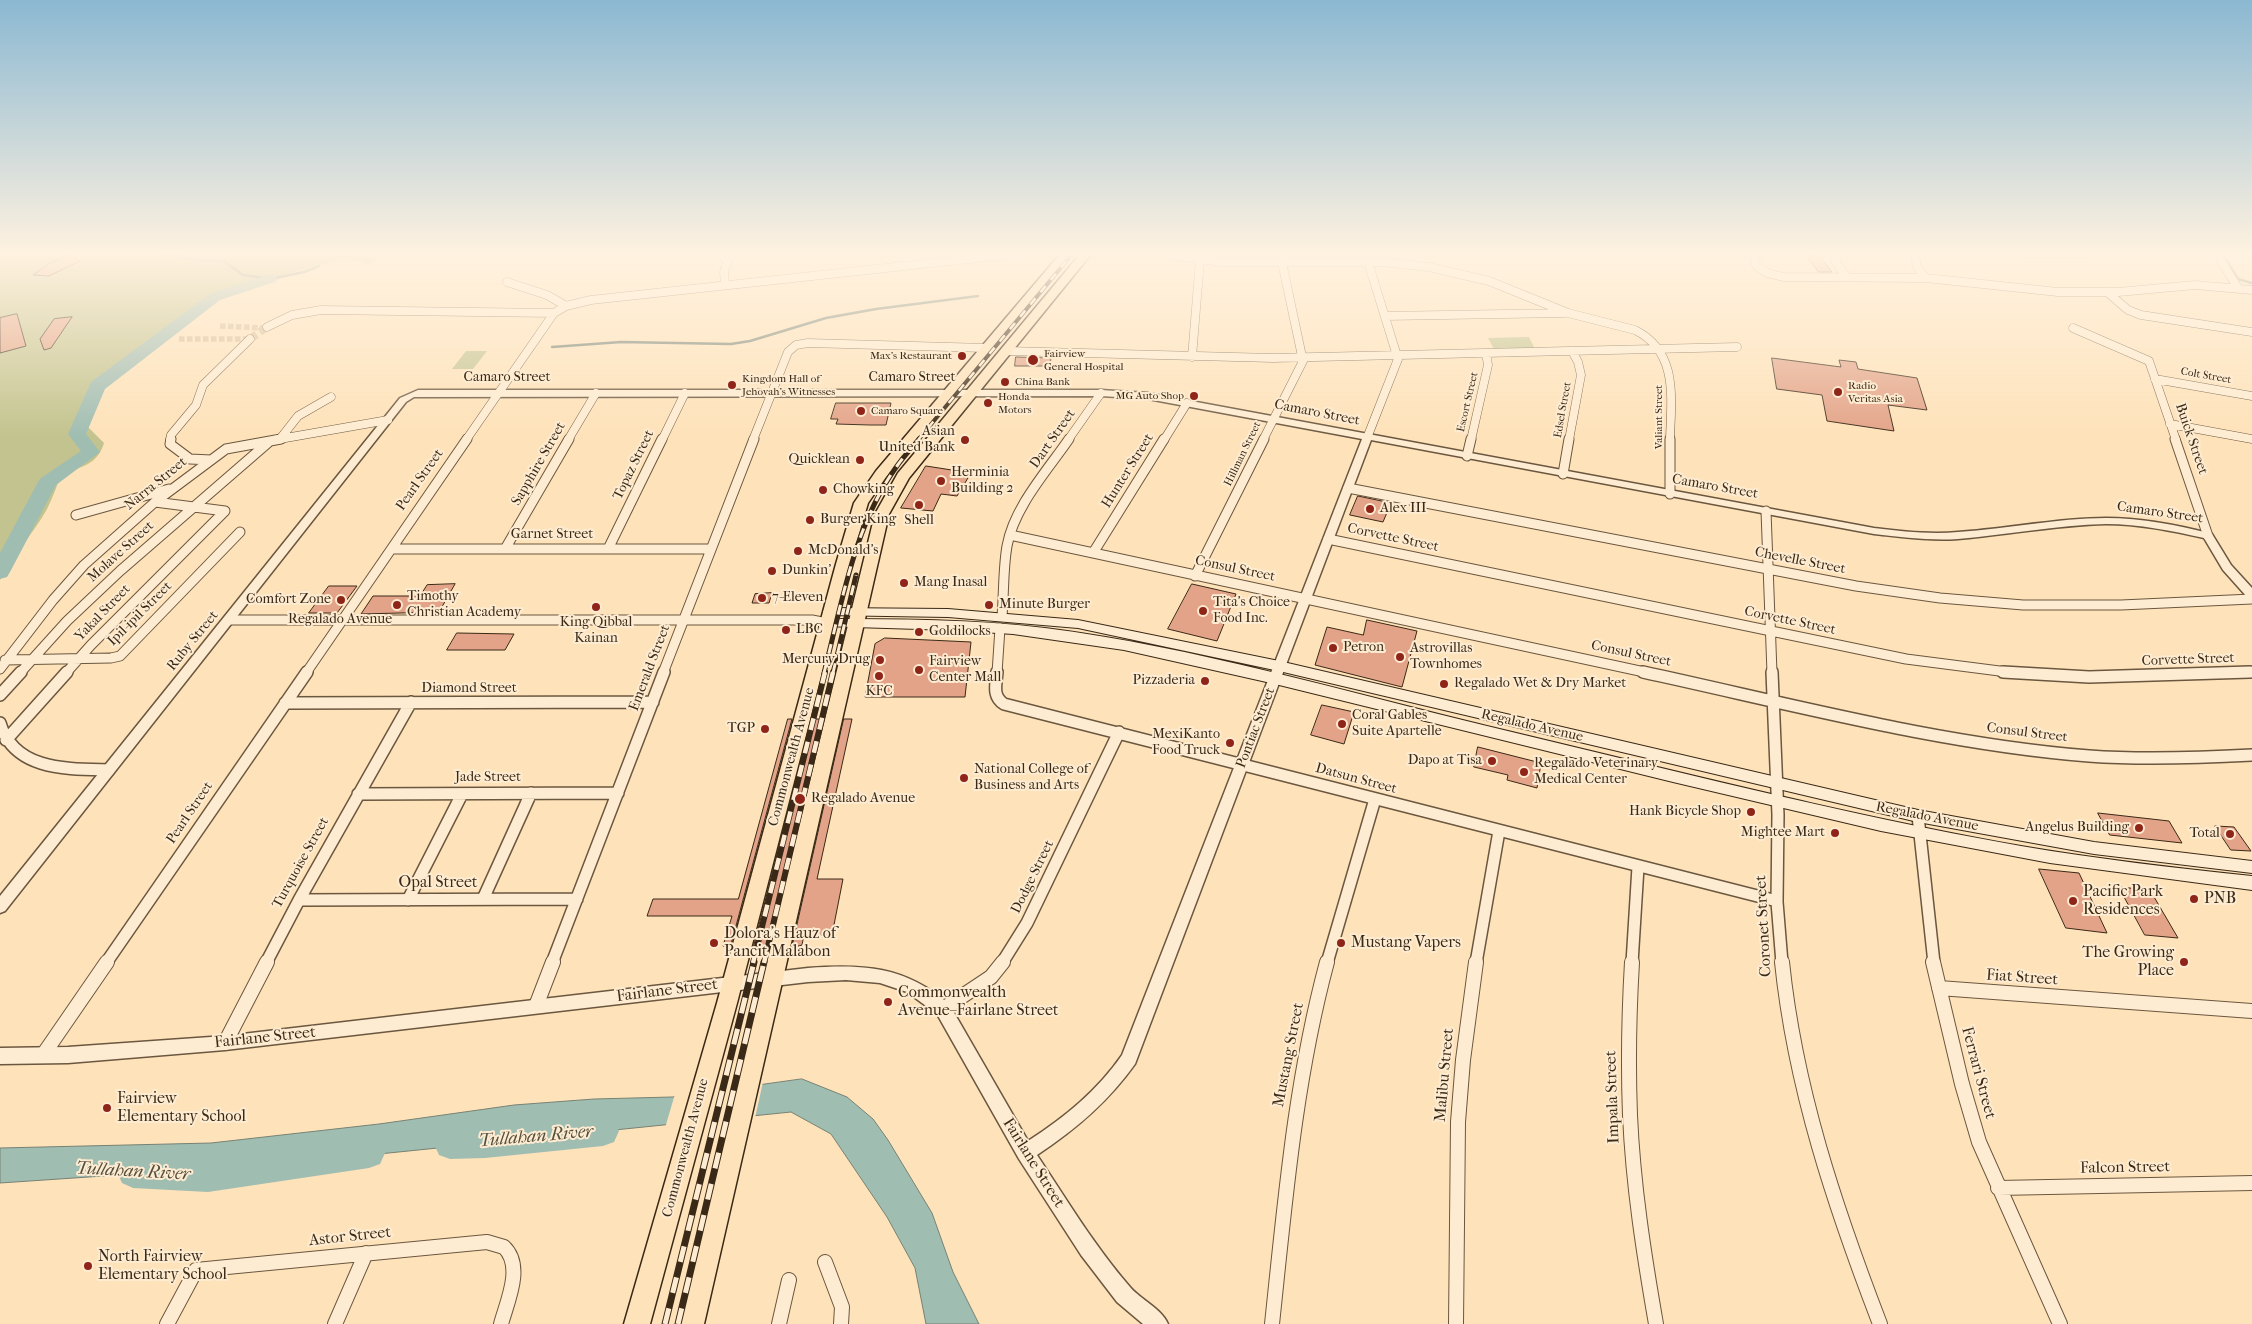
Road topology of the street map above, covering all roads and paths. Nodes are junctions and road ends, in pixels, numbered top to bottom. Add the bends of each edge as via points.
1 (293, 315) edge
2 (553, 315) edge
3 (1015, 315) edge
4 (1036, 315) edge
5 (1195, 315) edge
6 (1293, 315) edge
7 (1459, 315) edge
8 (1575, 315) edge
9 (2141, 315) edge
10 (1385, 316) joint
11 (267, 327) tunnel mouth
12 (2073, 328) dead end
13 (2252, 332) edge
14 (250, 340) dead end
15 (1736, 347) dead end
16 (986, 348) junction
17 (1659, 349) junction
18 (1007, 351) junction
19 (1572, 351) junction
20 (1486, 353) junction
21 (1397, 354) junction
22 (1192, 357) junction
23 (1302, 358) junction
24 (2155, 379) junction
25 (500, 393) junction
26 (596, 393) junction
27 (685, 393) junction
28 (772, 393) junction
29 (948, 393) junction
30 (972, 393) junction
31 (1101, 393) junction
32 (411, 395) joint
33 (2252, 396) edge
34 (331, 397) dead end
35 (1186, 403) junction
36 (388, 420) junction
37 (1273, 420) junction
38 (2170, 424) junction
39 (1367, 438) junction
40 (2252, 439) edge
41 (275, 440) junction
42 (1468, 456) junction
43 (210, 460) junction
44 (1563, 474) junction
45 (174, 487) junction
46 (1348, 488) junction
47 (1670, 494) junction
48 (155, 502) junction
49 (862, 503) junction
50 (193, 506) junction
51 (886, 506) junction
52 (1766, 511) junction
53 (76, 515) dead end
54 (240, 532) dead end
55 (1010, 535) junction
56 (2208, 536) junction
57 (1328, 539) junction
58 (392, 549) junction
59 (505, 549) junction
60 (608, 549) junction
61 (711, 549) junction
62 (1093, 553) junction
63 (1768, 568) junction
64 (1195, 576) junction
65 (2252, 595) edge
66 (2252, 598) edge
67 (1305, 599) junction
68 (857, 617) junction
69 (823, 618) junction
70 (228, 620) junction
71 (342, 620) junction
72 (684, 620) junction
73 (1001, 622) junction
74 (1771, 632) junction
75 (33, 659) junction
76 (78, 659) junction
77 (3, 664) edge
78 (2252, 672) edge
79 (1277, 673) junction
80 (0, 695) edge
81 (1773, 700) junction
82 (411, 702) junction
83 (653, 702) junction
84 (285, 703) junction
85 (0, 723) edge
86 (1120, 732) junction
87 (6, 740) junction
88 (2252, 755) edge
89 (1242, 764) junction
90 (109, 770) junction
91 (1777, 784) junction
92 (531, 793) junction
93 (618, 793) junction
94 (358, 794) junction
95 (462, 794) junction
96 (1375, 799) junction
97 (1777, 801) junction
98 (1918, 816) junction
99 (1499, 831) junction
100 (1920, 832) junction
101 (1638, 867) junction
102 (2252, 867) edge
103 (2252, 883) edge
104 (483, 899) junction
105 (577, 899) junction
106 (299, 900) junction
107 (408, 900) junction
108 (1777, 901) junction
109 (0, 907) edge
110 (771, 979) junction
111 (732, 984) junction
112 (1938, 988) junction
113 (536, 1006) junction
114 (943, 1010) junction
115 (2252, 1011) edge
116 (225, 1043) junction
117 (0, 1056) edge
118 (43, 1056) junction
119 (705, 1079) joint
120 (748, 1080) joint
121 (685, 1149) joint
122 (731, 1149) joint
123 (1025, 1153) junction
124 (2252, 1183) edge
125 (1998, 1188) junction
126 (366, 1253) junction
127 (825, 1262) dead end
128 (789, 1280) dead end
129 (167, 1324) edge
130 (335, 1324) edge
131 (501, 1324) edge
132 (638, 1324) edge
133 (691, 1324) edge
134 (779, 1324) edge
135 (840, 1324) edge
136 (1158, 1324) edge
137 (1272, 1324) edge
138 (1456, 1324) edge
139 (1656, 1324) edge
140 (1880, 1324) edge
141 (2060, 1324) edge

1 - 11 street
2 - 25 street, Pearl Street
3 - 16 main road, Commonwealth Avenue
4 - 18 main road
5 - 22 street
6 - 23 street
7 - 10 street
8 - 17 street, Valiant Street via 1635,330
9 - 13 street
10 - 21 street
12 - 24 street, Buick Street via 2148,359
14 - 43 street via 203,385 196,405 171,436 170,444 187,458
15 - 17 street
16 - 28 street, Emerald Street via 796,345 788,352
16 - 29 main road, Commonwealth Avenue
17 - 19 street
17 - 47 street, Valiant Street via 1670,376
18 - 22 street
18 - 30 main road
19 - 20 street
19 - 44 street, Edsel Street via 1581,375
20 - 21 street
20 - 42 street, Escort Street via 1488,365
21 - 23 street
21 - 39 street, Pontiac Street via 1397,363
22 - 23 street
23 - 37 street, Hillman Street
24 - 33 street, Colt Street
24 - 38 street, Buick Street
25 - 26 street, Camaro Street
25 - 32 street, Camaro Street
25 - 58 street, Pearl Street
26 - 27 street, Camaro Street
26 - 59 street, Sapphire Street
27 - 28 street, Camaro Street
27 - 60 street, Topaz Street
28 - 29 street, Camaro Street
28 - 61 street, Emerald Street
29 - 30 street, Camaro Street
29 - 49 main road, Commonwealth Avenue via 881,474
30 - 31 street, Camaro Street
30 - 51 main road via 903,476
31 - 35 street, Camaro Street
31 - 55 street, Dart Street via 1024,506
32 - 36 street, Ruby Street via 403,400
34 - 41 street, Molave Street via 298,416
35 - 37 street, Camaro Street
35 - 62 street, Hunter Street
36 - 41 street, Narra Street
36 - 70 street, Ruby Street
37 - 39 street, Camaro Street
37 - 64 street, Hillman Street
38 - 40 street
38 - 56 street, Buick Street
39 - 42 street, Camaro Street
39 - 46 street, Pontiac Street
41 - 43 street, Narra Street via 229,447
41 - 50 street, Molave Street
42 - 44 street, Camaro Street
43 - 45 street, Narra Street
44 - 47 street, Camaro Street
45 - 48 street, Narra Street
45 - 53 street
46 - 57 street, Pontiac Street
46 - 63 street, Chevelle Street
47 - 52 street, Camaro Street
48 - 50 street
48 - 77 street, Narra Street via 84,565
49 - 51 main road
49 - 69 main road, Commonwealth Avenue
50 - 75 street, Molave Street via 78,611
50 - 76 street, Yakal Street via 225,511
51 - 68 main road
52 - 56 street, Camaro Street via 1920,536 1957,536 2058,523 2108,521 2158,525
52 - 63 street, Coronet Street
54 - 76 street, Ipil-ipil Street via 120,656
55 - 62 street, Consul Street
55 - 73 street, Dart Street
56 - 65 street, Buick Street via 2227,567
57 - 67 street, Pontiac Street
57 - 74 street, Corvette Street
58 - 59 street, Garnet Street
58 - 71 street, Pearl Street
59 - 60 street, Garnet Street
60 - 61 street, Garnet Street
61 - 72 street, Emerald Street
62 - 64 street, Consul Street
63 - 66 street, Chevelle Street via 1914,595 1992,604 2075,605
63 - 74 street, Coronet Street
64 - 67 street, Consul Street
67 - 79 street, Pontiac Street
67 - 81 street, Consul Street
68 - 69 main road, Regalado Avenue
68 - 73 main road, Regalado Avenue via 905,623
68 - 110 main road
69 - 72 street, Regalado Avenue
69 - 111 main road, Commonwealth Avenue
70 - 71 street, Regalado Avenue
70 - 90 street, Ruby Street
71 - 72 street, Regalado Avenue
71 - 84 street, Pearl Street
72 - 83 street, Emerald Street
73 - 79 main road, Regalado Avenue
73 - 86 street, Datsun Street via 997,699 1004,704
74 - 78 street, Corvette Street via 1906,659 1988,671 2085,676
74 - 81 street, Coronet Street
75 - 76 street, Ipil-ipil Street
75 - 77 street, Ipil-ipil Street
75 - 80 street, Molave Street
76 - 87 street, Yakal Street
79 - 89 street, Pontiac Street
79 - 91 main road, Regalado Avenue
79 - 97 main road, Regalado Avenue
81 - 88 street, Consul Street via 1934,735 2045,751 2150,758
81 - 91 street, Coronet Street
82 - 83 street, Diamond Street
82 - 84 street, Diamond Street
82 - 94 street, Turquoise Street
83 - 93 street, Emerald Street
84 - 118 street, Pearl Street
85 - 87 street
86 - 89 street, Datsun Street
86 - 114 street, Dodge Street via 1027,923 1005,959 991,977
87 - 90 street via 26,756 57,767
89 - 96 street, Datsun Street
89 - 123 street, Pontiac Street via 1128,1059 1116,1079 1069,1125
90 - 109 street, Ruby Street
91 - 97 street, Coronet Street
91 - 98 main road, Regalado Avenue
92 - 93 street, Jade Street
92 - 95 street, Jade Street
92 - 104 street
93 - 105 street, Emerald Street
94 - 95 street, Jade Street
94 - 106 street, Turquoise Street
95 - 107 street
96 - 99 street, Datsun Street
96 - 137 street, Mustang Street via 1309,1036 1296,1112
97 - 100 main road, Regalado Avenue
97 - 108 street, Coronet Street
98 - 100 street, Ferrari Street
98 - 102 main road, Regalado Avenue via 2094,848
99 - 101 street, Datsun Street
99 - 138 street, Malibu Street via 1472,988 1460,1085
100 - 103 main road, Regalado Avenue via 2110,866
100 - 112 street, Ferrari Street
101 - 108 street, Datsun Street
101 - 139 street, Impala Street via 1629,1088 1637,1199
104 - 105 street, Opal Street
104 - 107 street, Opal Street
105 - 113 street, Emerald Street
106 - 107 street, Opal Street
106 - 116 street, Turquoise Street
108 - 140 street, Coronet Street via 1788,1014 1801,1080 1845,1231
110 - 111 street, Fairlane Street
110 - 114 street, Fairlane Street via 828,973 871,974 910,984
110 - 120 main road
111 - 113 street, Fairlane Street
111 - 119 main road, Commonwealth Avenue
112 - 115 street, Fiat Street
112 - 125 street, Ferrari Street via 1979,1142
113 - 116 street, Fairlane Street
114 - 123 street, Fairlane Street
116 - 118 street, Fairlane Street
117 - 118 street, Fairlane Street
119 - 121 main road, Commonwealth Avenue
120 - 122 main road
121 - 132 main road, Commonwealth Avenue
122 - 133 main road
123 - 136 street, Fairlane Street via 1088,1248 1124,1295
124 - 125 street, Falcon Street
125 - 141 street, Ferrari Street
126 - 129 street, Astor Street via 196,1270
126 - 130 street
126 - 131 street, Astor Street via 470,1243 499,1244 508,1249 513,1263
127 - 135 street via 842,1307
128 - 134 street

